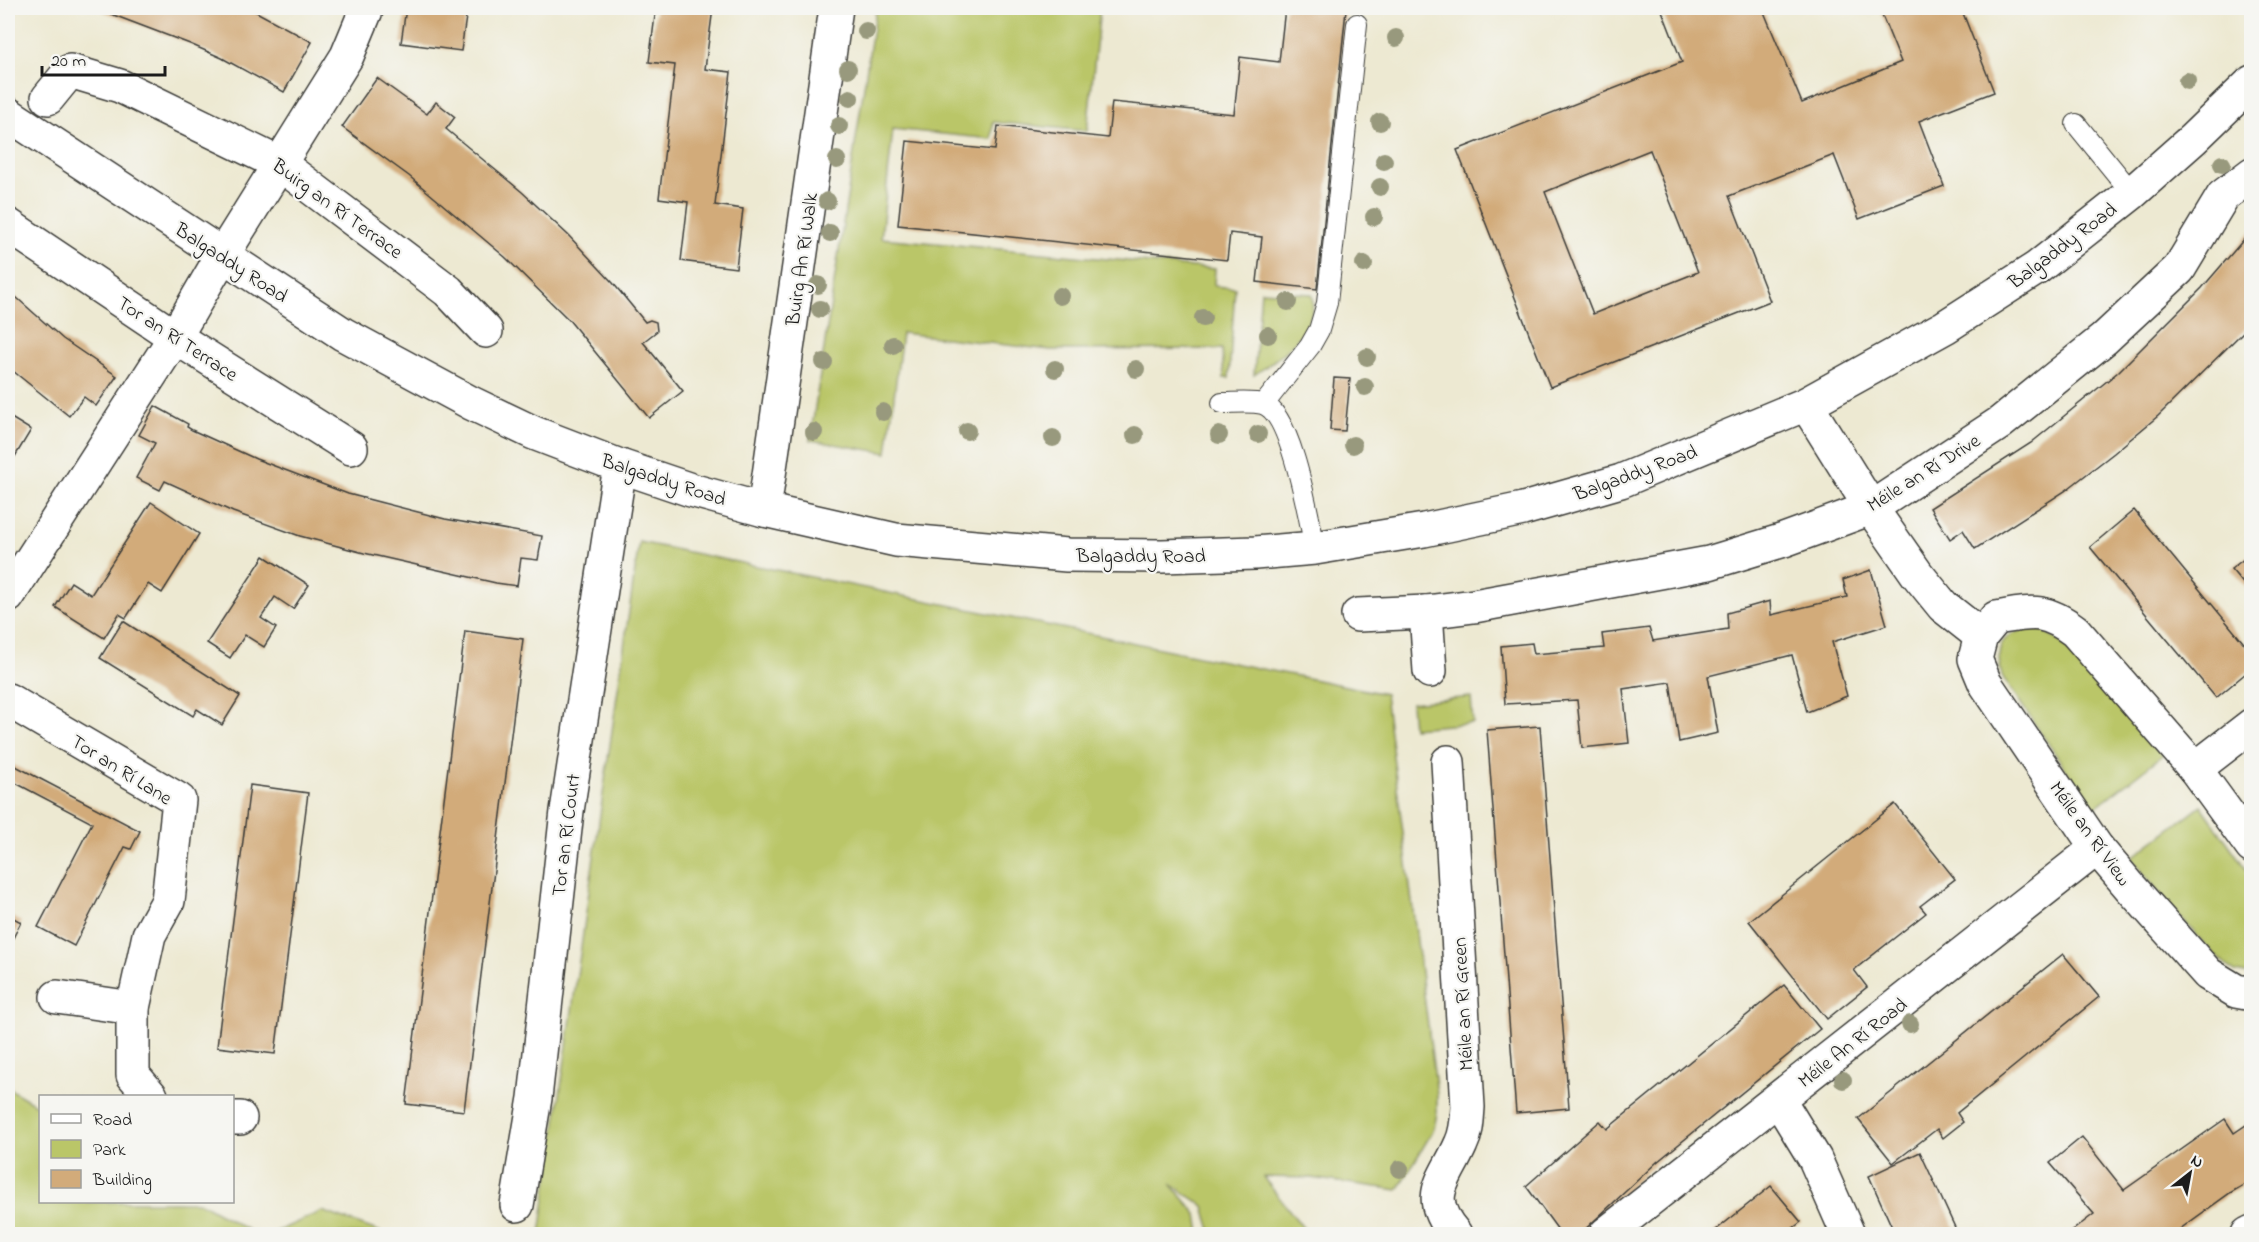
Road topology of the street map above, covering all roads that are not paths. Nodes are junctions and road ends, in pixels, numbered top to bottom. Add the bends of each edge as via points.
1 (367, 8) edge
2 (836, 8) edge
3 (1357, 24) dead end
4 (2252, 82) edge
5 (48, 98) dead end
6 (8, 114) edge
7 (2076, 124) dead end
8 (280, 164) junction
9 (2252, 174) edge
10 (2132, 193) junction
11 (8, 225) edge
12 (222, 256) junction
13 (486, 331) dead end
14 (176, 337) junction
15 (1222, 403) dead end
16 (1806, 404) junction
17 (1264, 405) junction
18 (351, 448) dead end
19 (621, 466) junction
20 (1871, 508) junction
21 (764, 510) junction
22 (1314, 548) junction
23 (8, 596) edge
24 (1426, 612) junction
25 (1358, 615) dead end
26 (1981, 636) junction
27 (1430, 671) dead end
28 (8, 700) edge
29 (2252, 725) edge
30 (1448, 762) dead end
31 (2195, 769) junction
32 (2252, 847) edge
33 (2097, 848) junction
34 (2252, 994) edge
35 (57, 997) dead end
36 (133, 1008) junction
37 (150, 1095) edge
38 (1779, 1100) junction
39 (517, 1205) dead end
40 (1455, 1234) edge
41 (1606, 1234) edge
42 (1848, 1234) edge

1 - 8 street via 347,56
2 - 21 street, Buirg An Rí Walk
3 - 17 lane via 1327,303 1310,346
4 - 10 street, Balgaddy Road
5 - 8 street, Buirg an Rí Terrace via 70,71 120,86
6 - 12 street, Balgaddy Road
7 - 10 lane
8 - 12 street
8 - 13 street, Buirg an Rí Terrace via 448,291
9 - 20 street, Méile an Rí Drive via 2223,196 2179,269 2104,339 2000,423
10 - 16 street, Balgaddy Road via 2029,273 1945,327
11 - 14 street, Tor an Rí Terrace
12 - 14 street
12 - 19 street, Balgaddy Road via 407,370 534,433
14 - 18 street, Tor an Rí Terrace
14 - 23 street
15 - 17 lane
16 - 20 street
16 - 22 street, Balgaddy Road via 1621,481 1523,509
17 - 22 lane via 1274,412 1299,471
19 - 21 street, Balgaddy Road
19 - 39 street, Tor an Rí Court via 567,811 535,1098
20 - 24 street, Méile an Rí Drive via 1709,563
20 - 26 street via 1943,606
21 - 22 street, Balgaddy Road via 896,540 1067,555 1238,554
24 - 25 street, Méile an Rí Drive
24 - 27 street
26 - 31 street via 1996,618 2038,612 2059,619 2075,631
26 - 33 street, Méile an Rí View via 1975,659 1985,683
28 - 36 street, Tor an Rí Lane via 179,800 168,901 149,934
29 - 31 street
30 - 40 street, Méile an Rí Green via 1468,1107 1462,1144 1443,1177 1437,1197
31 - 32 street
33 - 34 street, Méile an Rí View via 2208,974 2236,991
33 - 38 street, Méile An Rí Road
35 - 36 street
36 - 37 street, Tor an Rí Lane via 133,1075
38 - 41 street, Méile An Rí Road
38 - 42 street via 1815,1159

